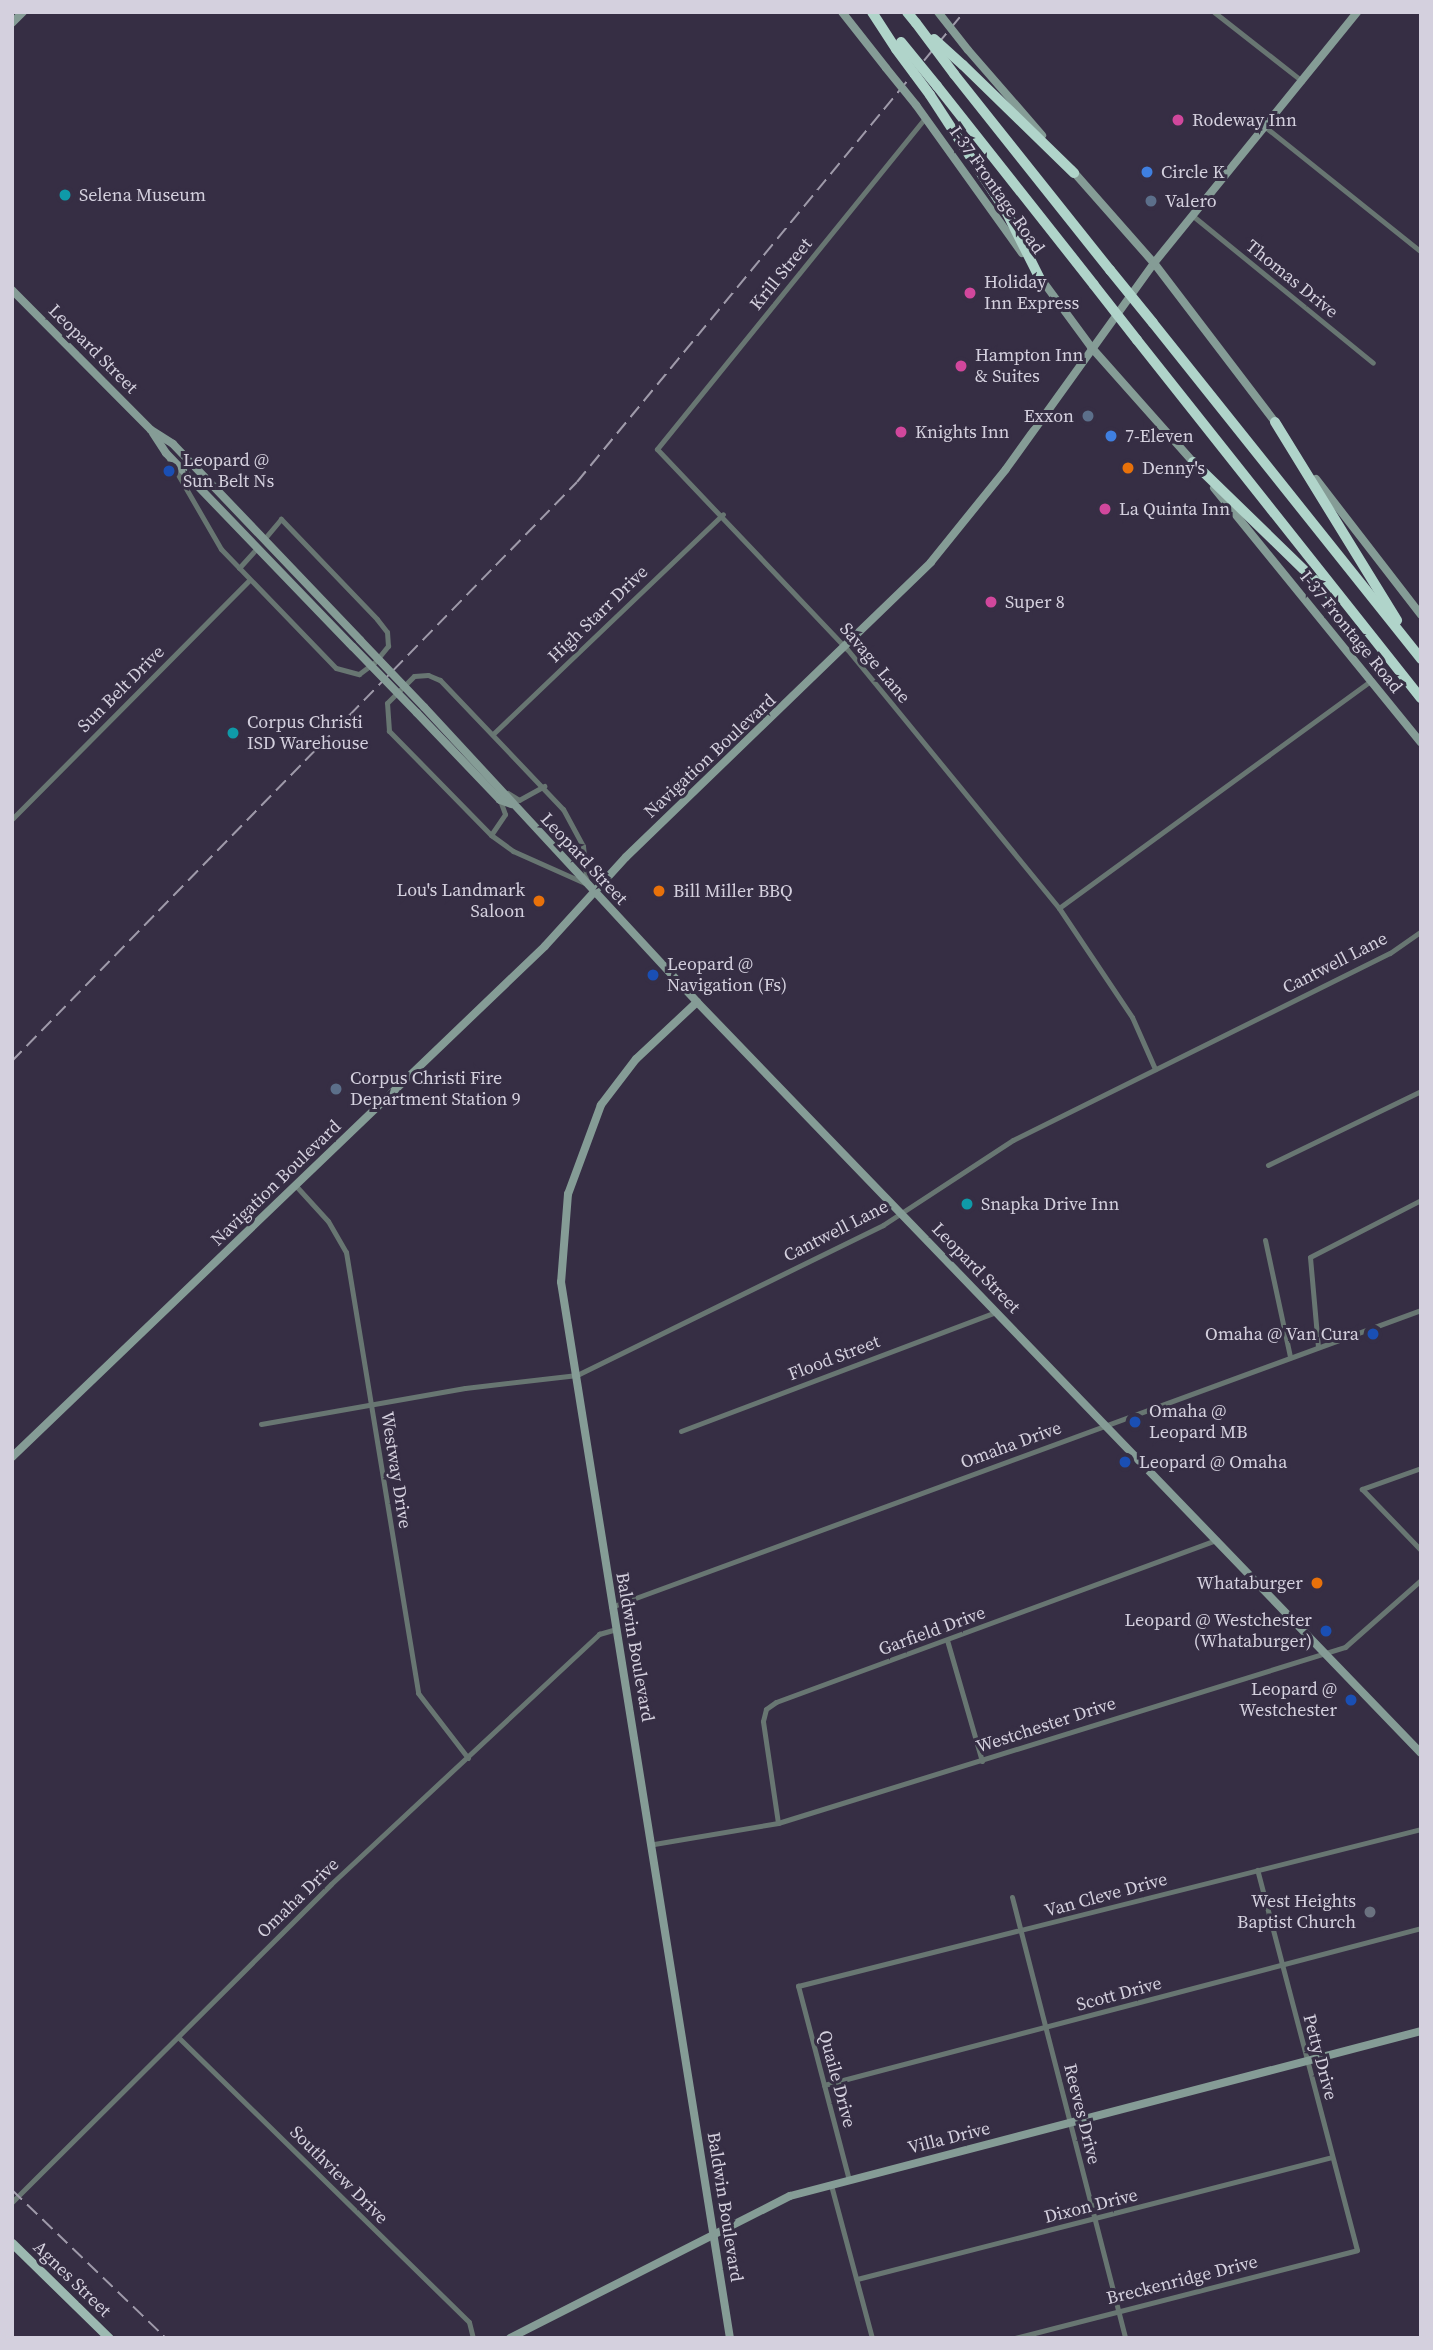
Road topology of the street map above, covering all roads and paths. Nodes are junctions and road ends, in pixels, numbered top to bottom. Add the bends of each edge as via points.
1 (23, 12) edge
2 (842, 12) edge
3 (874, 12) edge
4 (907, 12) edge
5 (938, 12) edge
6 (1214, 12) edge
7 (1357, 12) edge
8 (12, 23) edge
9 (916, 23) junction
10 (899, 46) junction
11 (1302, 81) junction
12 (926, 117) junction
13 (1264, 126) junction
14 (1074, 173) junction
15 (1193, 216) junction
16 (1421, 252) edge
17 (1154, 263) junction
18 (1039, 277) junction
19 (12, 290) edge
20 (1091, 347) junction
21 (1373, 363) dead end
22 (1275, 422) junction
23 (152, 430) junction
24 (657, 449) joint
25 (166, 453) junction
26 (1193, 462) junction
27 (723, 514) junction
28 (264, 539) junction
29 (258, 547) junction
30 (239, 568) junction
31 (249, 580) junction
32 (1421, 615) edge
33 (1362, 626) junction
34 (356, 644) junction
35 (846, 649) junction
36 (1421, 658) edge
37 (1370, 681) junction
38 (1421, 698) edge
39 (420, 710) junction
40 (493, 734) junction
41 (1421, 743) edge
42 (544, 786) junction
43 (507, 793) junction
44 (500, 800) junction
45 (511, 804) junction
46 (12, 819) edge
47 (491, 835) junction
48 (587, 884) junction
49 (594, 892) junction
50 (1059, 908) junction
51 (1421, 931) edge
52 (697, 1002) junction
53 (1155, 1069) junction
54 (1421, 1091) edge
55 (1268, 1165) dead end
56 (296, 1186) junction
57 (1421, 1200) edge
58 (900, 1214) junction
59 (1265, 1240) dead end
60 (1421, 1310) edge
61 (996, 1312) junction
62 (1318, 1347) junction
63 (1290, 1357) junction
64 (577, 1375) junction
65 (371, 1408) junction
66 (261, 1424) dead end
67 (1106, 1426) junction
68 (681, 1431) dead end
69 (12, 1457) edge
70 (1421, 1468) edge
71 (1217, 1541) junction
72 (1421, 1550) edge
73 (1421, 1580) edge
74 (611, 1606) junction
75 (617, 1629) junction
76 (947, 1640) junction
77 (1325, 1653) junction
78 (1421, 1753) edge
79 (468, 1758) junction
80 (982, 1761) junction
81 (778, 1823) junction
82 (1421, 1829) edge
83 (654, 1844) junction
84 (1257, 1870) junction
85 (1012, 1897) dead end
86 (1421, 1928) edge
87 (1021, 1931) junction
88 (1282, 1964) junction
89 (798, 1986) joint
90 (1045, 2028) junction
91 (1421, 2031) edge
92 (178, 2037) junction
93 (1307, 2060) junction
94 (824, 2085) junction
95 (1070, 2123) junction
96 (1332, 2157) junction
97 (849, 2180) junction
98 (831, 2185) junction
99 (12, 2202) edge
100 (1095, 2221) junction
101 (713, 2236) junction
102 (12, 2243) edge
103 (1357, 2250) joint
104 (857, 2280) junction
105 (1118, 2311) junction
106 (110, 2338) edge
107 (473, 2338) edge
108 (510, 2338) edge
109 (730, 2338) edge
110 (872, 2338) edge
111 (1015, 2338) edge
112 (1125, 2338) edge

1 - 8 main road
2 - 12 main road, I-37 Frontage Road, bridge
3 - 10 highway
4 - 9 highway
5 - 14 main road, bridge
6 - 11 street
7 - 11 main road, Navigation Boulevard
9 - 14 highway, bridge
9 - 36 highway, bridge
10 - 18 highway, bridge via 1007,213
10 - 33 highway, bridge via 937,86
11 - 13 main road, Navigation Boulevard
12 - 18 main road, I-37 Frontage Road
12 - 24 street, Krill Street
13 - 15 main road, Navigation Boulevard
13 - 16 street
14 - 17 main road
15 - 17 main road, Navigation Boulevard
15 - 21 street, Thomas Drive
17 - 20 main road, Navigation Boulevard
17 - 22 main road
18 - 20 main road, I-37 Frontage Road
19 - 23 main road, Leopard Street
20 - 26 main road, I-37 Frontage Road
20 - 35 main road, Navigation Boulevard via 958,529
22 - 32 main road
22 - 36 highway
23 - 25 main road, Leopard Street
23 - 28 main road, Leopard Street via 173,444
24 - 27 street, Savage Lane
25 - 29 main road, Leopard Street
25 - 30 street via 207,528
26 - 33 highway
26 - 37 main road, I-37 Frontage Road
27 - 35 street, Savage Lane
27 - 40 street, High Starr Drive
28 - 31 street via 281,519 377,619 387,632 388,646 359,674 349,675
28 - 34 main road, Leopard Street
29 - 30 street
29 - 34 main road, Leopard Street
30 - 31 street
31 - 46 street, Sun Belt Drive
33 - 38 highway
34 - 39 main road, Leopard Street, bridge
35 - 49 main road, Navigation Boulevard
35 - 50 street, Savage Lane
37 - 41 main road, I-37 Frontage Road
37 - 50 street
39 - 43 main road, Leopard Street
39 - 44 main road, Leopard Street
40 - 42 street
40 - 47 street via 428,675 414,676 387,703 389,731
42 - 43 street via 519,800
42 - 48 street via 583,846
43 - 45 main road, Leopard Street
44 - 45 main road, Leopard Street
44 - 47 street via 505,814
45 - 48 main road, Leopard Street
47 - 48 street
48 - 49 main road, Leopard Street
49 - 52 main road, Leopard Street
49 - 56 main road, Navigation Boulevard
50 - 53 street, Savage Lane via 1132,1017
51 - 53 street, Cantwell Lane via 1390,953
52 - 58 main road, Leopard Street
52 - 64 main road, Baldwin Boulevard via 636,1059 601,1105 582,1147 562,1233 561,1283
53 - 58 street, Cantwell Lane via 1013,1140
54 - 55 street
56 - 65 street, Westway Drive via 328,1221 346,1252
56 - 69 main road, Navigation Boulevard
57 - 62 street via 1310,1257
58 - 61 main road, Leopard Street
58 - 64 street, Cantwell Lane
59 - 63 street
60 - 62 street, Omaha Drive
61 - 67 main road, Leopard Street
61 - 68 street, Flood Street
62 - 63 street, Omaha Drive
63 - 67 street, Omaha Drive
64 - 65 street, Cantwell Lane via 465,1388
64 - 74 main road, Baldwin Boulevard
65 - 66 street, Cantwell Lane
65 - 79 street, Westway Drive via 418,1693
67 - 71 main road, Leopard Street
67 - 74 street, Omaha Drive
70 - 72 street via 1362,1489
71 - 76 street, Garfield Drive
71 - 77 main road, Leopard Street
73 - 77 street, Westchester Drive via 1345,1647
74 - 75 main road, Baldwin Boulevard
75 - 79 street, Omaha Drive via 599,1634
75 - 83 main road, Baldwin Boulevard
76 - 80 street
76 - 81 street, Garfield Drive via 766,1709
77 - 78 main road, Leopard Street
77 - 80 street, Westchester Drive
79 - 92 street, Omaha Drive via 331,1884
80 - 81 street, Westchester Drive
81 - 83 street, Westchester Drive
82 - 84 street, Van Cleve Drive
83 - 101 main road, Baldwin Boulevard
84 - 87 street, Van Cleve Drive
84 - 88 street, Petty Drive
85 - 87 street, Reeves Drive
86 - 88 street, Scott Drive
87 - 89 street, Van Cleve Drive
87 - 90 street, Reeves Drive
88 - 90 street, Scott Drive
88 - 93 street, Petty Drive
89 - 94 street, Quaile Drive
90 - 94 street, Scott Drive
90 - 95 street, Reeves Drive
91 - 93 main road, Villa Drive
92 - 99 street, Omaha Drive
92 - 107 street, Southview Drive via 469,2322
93 - 95 main road, Villa Drive
93 - 96 street, Petty Drive
94 - 97 street, Quaile Drive
95 - 97 main road, Villa Drive
95 - 100 street, Reeves Drive
96 - 100 street, Dixon Drive
96 - 103 street, Petty Drive
97 - 98 main road, Villa Drive
98 - 101 main road, Villa Drive via 790,2196
98 - 104 street
100 - 104 street, Dixon Drive
100 - 105 street, Reeves Drive
101 - 108 main road, Villa Drive
101 - 109 main road, Baldwin Boulevard
102 - 106 main road, Agnes Street
103 - 105 street, Breckenridge Drive
104 - 110 street
105 - 111 street, Breckenridge Drive
105 - 112 street, Reeves Drive

